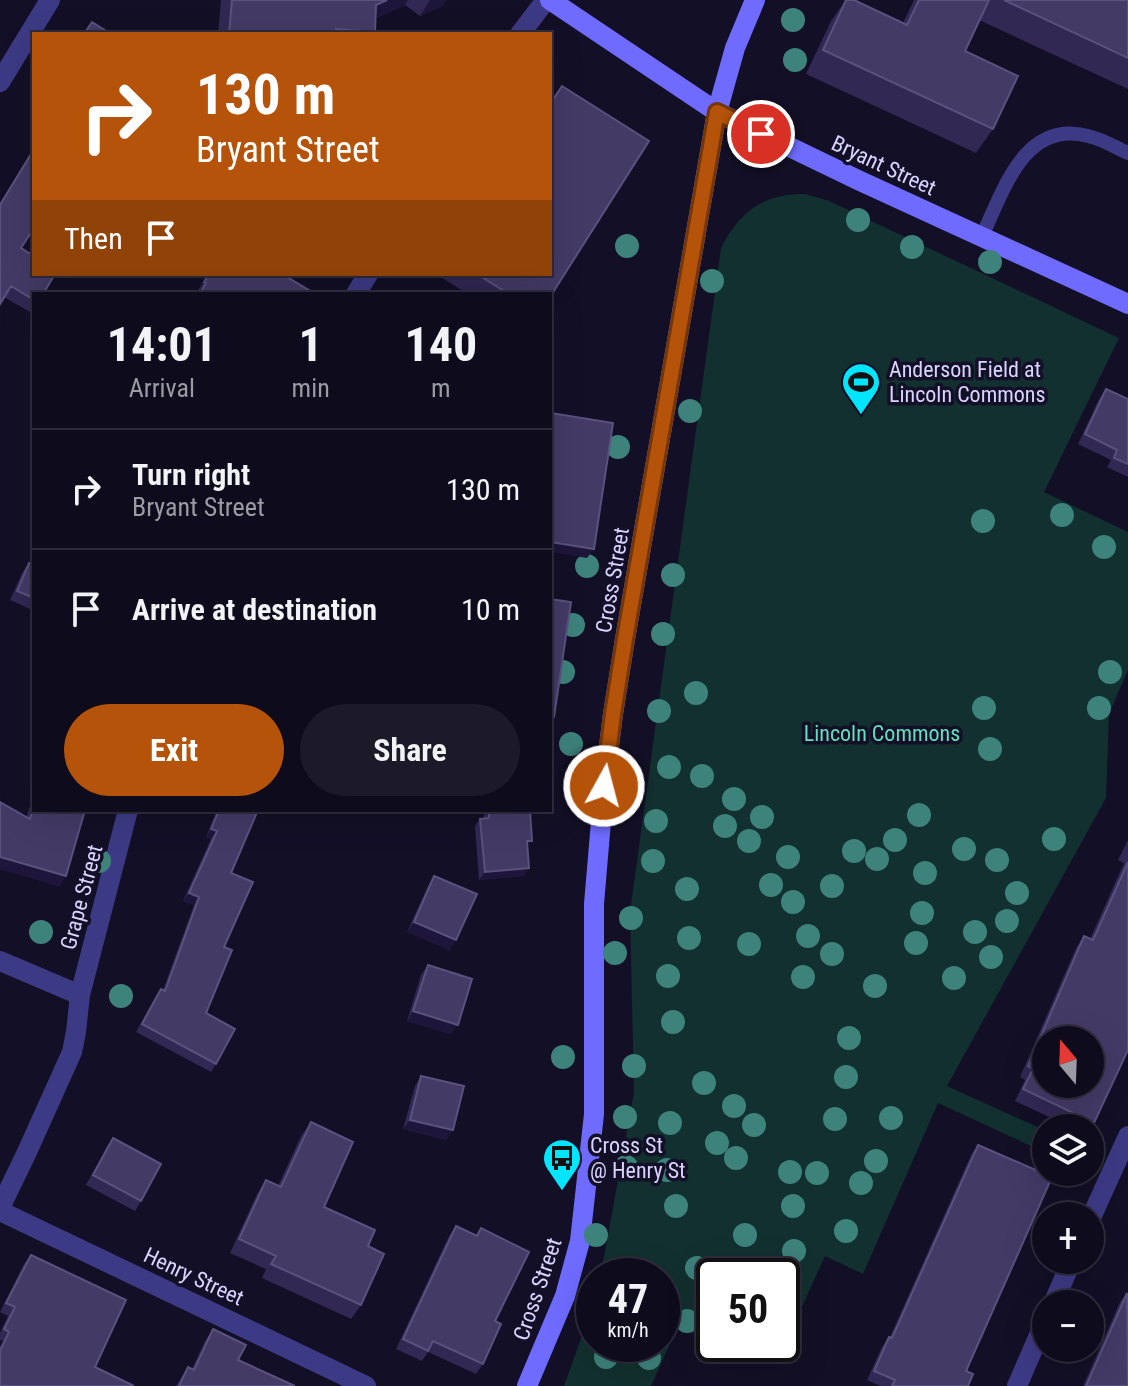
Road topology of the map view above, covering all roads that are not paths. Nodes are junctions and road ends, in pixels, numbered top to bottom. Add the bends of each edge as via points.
1 (50, 0) edge
2 (548, 0) edge
3 (755, 0) edge
4 (522, 32) edge
5 (0, 82) edge
6 (717, 112) junction
7 (1128, 153) edge
8 (982, 236) junction
9 (1128, 304) edge
10 (127, 812) edge
11 (0, 961) edge
12 (80, 995) junction
13 (1128, 1136) edge
14 (1098, 1202) edge
15 (0, 1210) edge
16 (1032, 1351) edge
17 (366, 1386) edge
18 (527, 1386) edge
19 (1017, 1386) edge

1 - 5 street
2 - 4 street
2 - 6 main road, Bryant Street
3 - 6 main road, Cross Street
6 - 8 main road, Bryant Street
6 - 18 main road, Cross Street via 606,772 594,904 594,1114 583,1218 565,1296
7 - 8 lane via 1075,133 1039,143 1016,165
8 - 9 main road, Bryant Street
10 - 12 street, Grape Street
11 - 12 street
12 - 15 street, Grape Street via 72,1052
13 - 14 street
15 - 17 street, Henry Street
16 - 19 street

